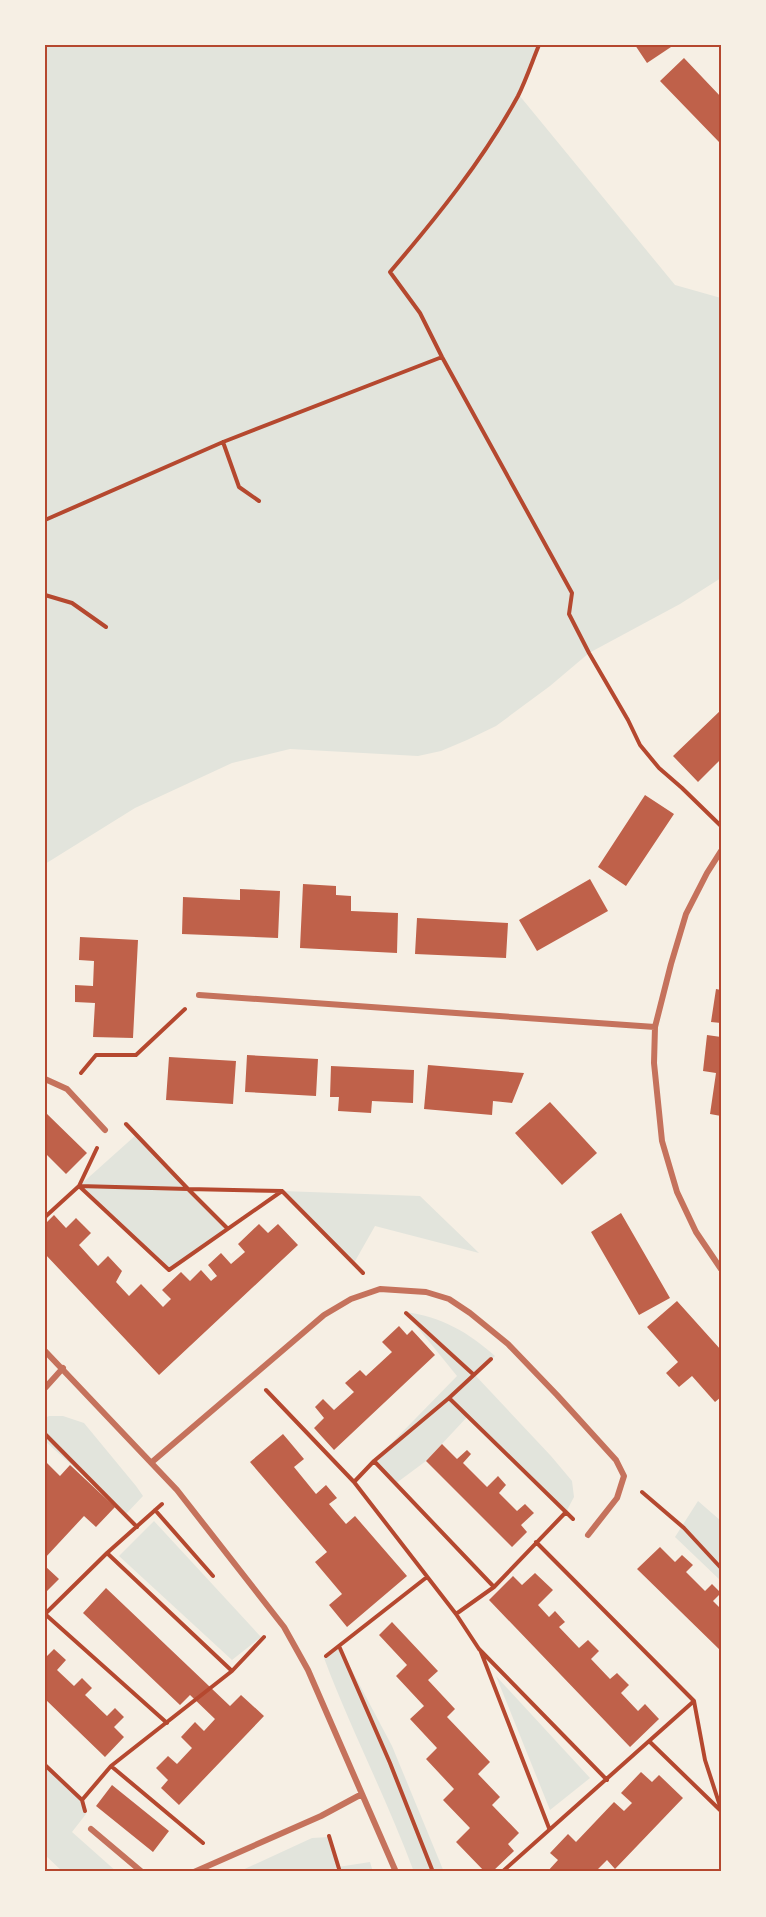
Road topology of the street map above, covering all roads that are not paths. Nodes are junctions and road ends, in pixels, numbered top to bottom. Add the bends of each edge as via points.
1 (721, 851) edge
2 (199, 995) road end
3 (655, 1027) junction
4 (45, 1080) edge
5 (105, 1130) road end
6 (721, 1269) edge
7 (45, 1352) edge
8 (63, 1368) junction
9 (45, 1388) edge
10 (152, 1462) junction
11 (588, 1535) road end
12 (360, 1795) junction
13 (91, 1829) road end
14 (142, 1872) edge
15 (194, 1872) edge
16 (396, 1872) edge

1 - 3 street via 686,914
2 - 3 street
3 - 6 street via 654,1063 662,1141 677,1192 696,1232
4 - 5 street via 67,1089
7 - 8 street
8 - 9 street
8 - 10 street
10 - 11 street via 324,1315 351,1299 380,1289 426,1292 449,1299 508,1344 616,1460 624,1476 617,1498
10 - 12 street via 284,1626 308,1670
12 - 15 street
12 - 16 street
13 - 14 street

